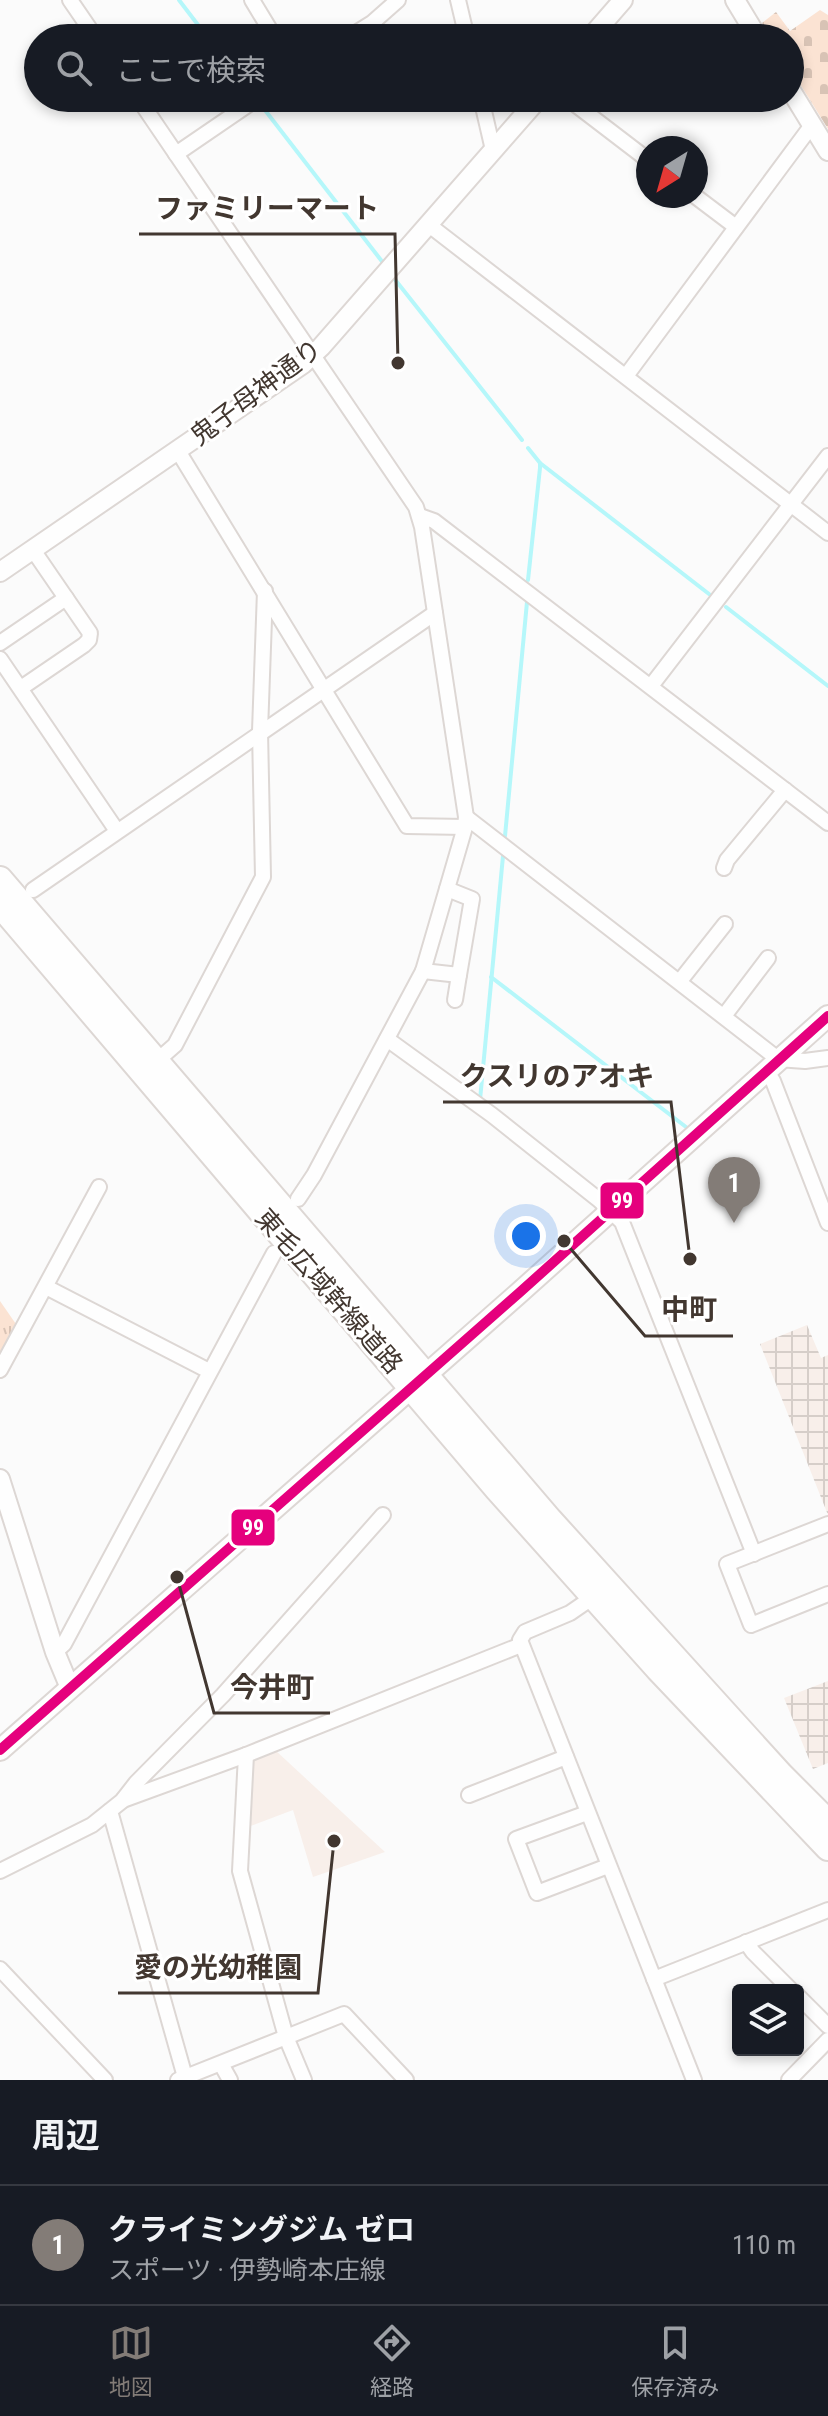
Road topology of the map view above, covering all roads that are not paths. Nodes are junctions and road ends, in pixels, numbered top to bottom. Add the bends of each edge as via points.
1 (70, 0) edge
2 (252, 0) edge
3 (398, 0) edge
4 (458, 0) edge
5 (623, 0) edge
6 (735, 0) edge
7 (86, 24) edge
8 (267, 24) edge
9 (370, 24) edge
10 (464, 24) edge
11 (602, 24) edge
12 (750, 24) edge
13 (148, 112) edge
14 (238, 112) edge
15 (484, 112) edge
16 (527, 112) edge
17 (585, 112) edge
18 (804, 112) edge
19 (812, 125) junction
20 (493, 150) junction
21 (636, 151) edge
22 (828, 151) edge
23 (176, 154) junction
24 (708, 206) edge
25 (429, 225) junction
26 (736, 227) junction
27 (313, 355) junction
28 (626, 376) junction
29 (178, 451) junction
30 (828, 456) edge
31 (791, 505) junction
32 (420, 516) junction
33 (828, 533) edge
34 (33, 550) junction
35 (0, 572) edge
36 (265, 591) junction
37 (66, 598) junction
38 (435, 613) junction
39 (0, 643) edge
40 (0, 659) edge
41 (651, 686) junction
42 (21, 688) junction
43 (323, 689) junction
44 (260, 731) junction
45 (785, 790) junction
46 (465, 822) junction
47 (828, 823) edge
48 (117, 831) junction
49 (724, 868) dead end
50 (0, 879) edge
51 (447, 889) junction
52 (33, 890) dead end
53 (0, 905) edge
54 (725, 924) dead end
55 (768, 958) dead end
56 (423, 971) junction
57 (459, 975) junction
58 (680, 981) junction
59 (455, 1000) dead end
60 (724, 1016) junction
61 (828, 1016) edge
62 (387, 1039) junction
63 (828, 1058) edge
64 (158, 1060) junction
65 (772, 1064) junction
66 (99, 1187) dead end
67 (298, 1199) dead end
68 (611, 1210) junction
69 (828, 1223) edge
70 (274, 1253) dead end
71 (46, 1287) junction
72 (0, 1370) edge
73 (209, 1371) junction
74 (419, 1381) junction
75 (0, 1479) edge
76 (383, 1515) dead end
77 (828, 1524) edge
78 (754, 1554) junction
79 (601, 1591) junction
80 (828, 1594) edge
81 (521, 1645) junction
82 (55, 1652) junction
83 (70, 1688) junction
84 (0, 1750) edge
85 (246, 1755) junction
86 (566, 1757) junction
87 (469, 1795) dead end
88 (116, 1806) junction
89 (587, 1813) junction
90 (828, 1822) edge
91 (828, 1848) edge
92 (608, 1866) junction
93 (0, 1871) edge
94 (828, 1910) edge
95 (746, 1942) junction
96 (0, 1969) edge
97 (654, 1979) junction
98 (785, 1984) edge
99 (804, 2002) edge
100 (828, 2026) edge
101 (286, 2037) junction
102 (828, 2040) edge
103 (221, 2064) junction
104 (181, 2078) edge
105 (105, 2080) edge
106 (230, 2080) edge
107 (304, 2080) edge
108 (406, 2080) edge
109 (694, 2080) edge
110 (789, 2080) edge

1 - 7 street
2 - 8 street
3 - 9 street
4 - 10 street
5 - 11 street
6 - 12 street
13 - 23 street
14 - 23 street
15 - 20 street
16 - 20 street, 鬼子母神通り
17 - 21 street
18 - 19 street
19 - 22 street
19 - 26 street
20 - 25 street, 鬼子母神通り
23 - 27 street
24 - 26 street
25 - 27 street, 鬼子母神通り
25 - 28 street
26 - 28 street
27 - 29 street, 鬼子母神通り
27 - 32 street
28 - 31 street
29 - 34 street, 鬼子母神通り
29 - 36 street
30 - 31 street
31 - 33 street
31 - 41 street
32 - 38 street
32 - 41 street via 434,521
34 - 35 street, 鬼子母神通り
34 - 37 street
36 - 43 street
36 - 44 street
37 - 39 street
37 - 42 street via 90,633 89,640
38 - 43 street
38 - 46 street
40 - 42 street
41 - 45 street
42 - 48 street
43 - 44 street
43 - 46 street via 407,826
44 - 48 street
44 - 64 street via 263,877 175,1045
45 - 47 street
45 - 49 street
46 - 51 street
46 - 58 street
48 - 52 street
50 - 64 highway, 東毛広域幹線道路
51 - 56 street
51 - 57 street via 472,899
53 - 74 highway, 東毛広域幹線道路
54 - 58 street
55 - 60 street
56 - 57 street
56 - 62 street
57 - 59 street
58 - 60 street
60 - 65 street
61 - 65 main road
62 - 67 street
62 - 68 street
63 - 65 street
64 - 74 highway, 東毛広域幹線道路
65 - 68 main road
65 - 69 street via 773,1081
66 - 71 street
68 - 74 main road
68 - 78 street via 627,1230
70 - 73 street
71 - 72 street
71 - 73 street
73 - 82 street via 64,1644
74 - 79 highway, 東毛広域幹線道路
74 - 83 main road
75 - 82 street
76 - 88 street
77 - 78 street
78 - 80 street via 727,1564 751,1625
79 - 81 street via 570,1613 525,1632
79 - 90 highway, 東毛広域幹線道路
79 - 91 highway, 東毛広域幹線道路
81 - 85 street
81 - 86 street
82 - 83 street
83 - 84 main road
85 - 88 street
85 - 101 street via 240,1871
86 - 87 street
86 - 89 street
88 - 93 street via 92,1825
88 - 104 street
89 - 92 street
89 - 92 street via 516,1839 537,1893
92 - 97 street
94 - 95 street
95 - 97 street
95 - 98 street
96 - 105 street
97 - 109 street
99 - 100 street
101 - 103 street
101 - 107 street
101 - 108 street via 344,2014
102 - 110 street
103 - 104 street
103 - 106 street

